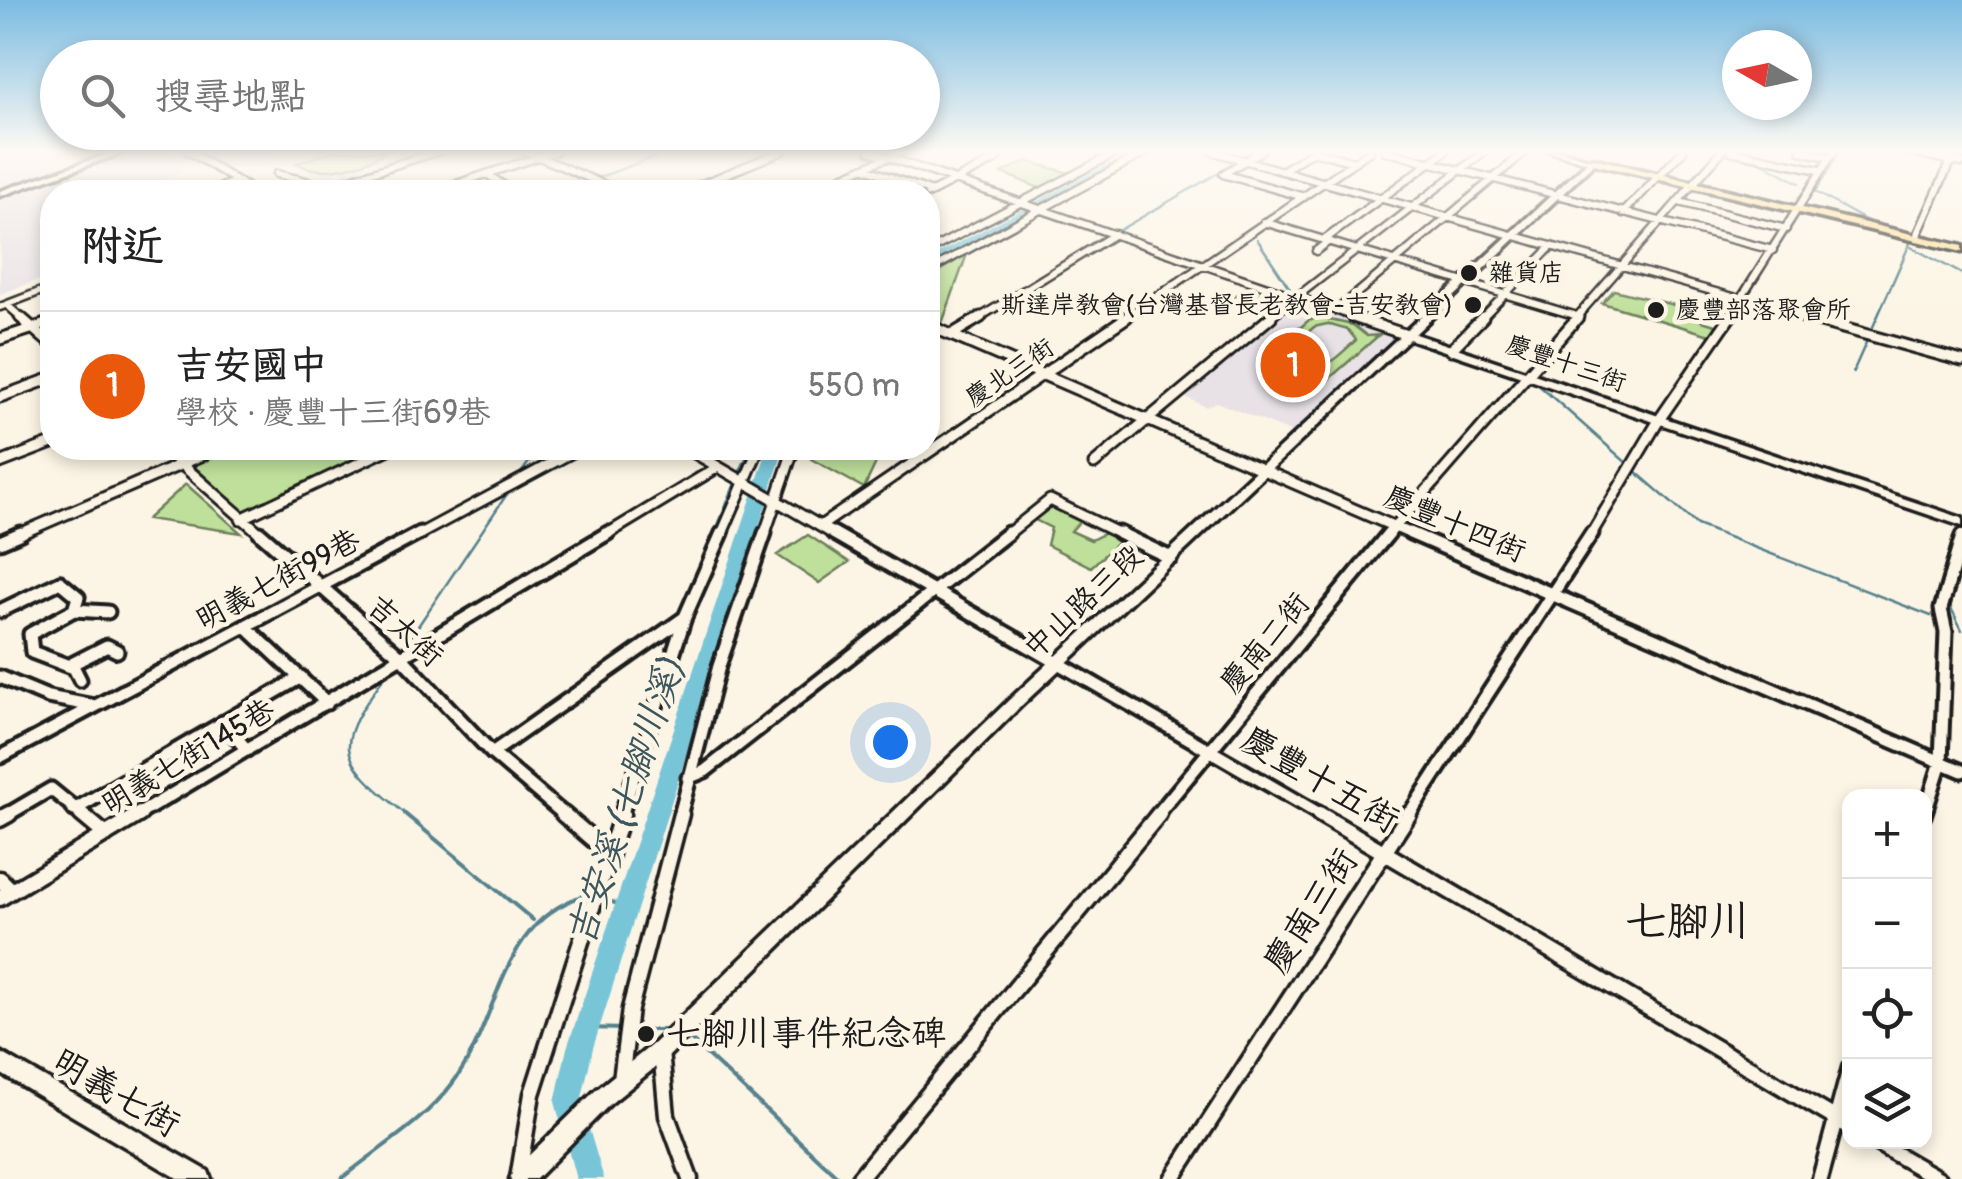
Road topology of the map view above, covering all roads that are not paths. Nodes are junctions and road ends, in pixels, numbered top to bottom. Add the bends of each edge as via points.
1 (1013, 206) edge
2 (1033, 206) edge
3 (1047, 206) edge
4 (1289, 206) edge
5 (1371, 206) edge
6 (1407, 206) edge
7 (1415, 206) edge
8 (1463, 206) edge
9 (1544, 206) edge
10 (1597, 206) edge
11 (1630, 206) edge
12 (1676, 206) edge
13 (1694, 206) edge
14 (1790, 206) edge
15 (1930, 206) edge
16 (1413, 208) junction
17 (1799, 208) junction
18 (1042, 209) junction
19 (1623, 213) junction
20 (1450, 217) junction
21 (1264, 222) junction
22 (1662, 222) junction
23 (1786, 230) junction
24 (1115, 234) junction
25 (1514, 235) junction
26 (1916, 236) junction
27 (1326, 240) junction
28 (940, 244) edge
29 (1552, 246) junction
30 (1962, 248) edge
31 (1358, 250) junction
32 (1773, 250) junction
33 (1316, 251) dead end
34 (1393, 260) junction
35 (940, 264) edge
36 (1204, 264) junction
37 (1624, 266) junction
38 (1464, 283) junction
39 (40, 292) edge
40 (1506, 295) junction
41 (1294, 297) junction
42 (1740, 300) junction
43 (4, 306) edge
44 (1336, 311) junction
45 (1577, 316) junction
46 (40, 326) edge
47 (34, 328) junction
48 (940, 330) edge
49 (40, 334) edge
50 (951, 335) junction
51 (1407, 335) junction
52 (0, 339) edge
53 (1451, 350) junction
54 (1962, 362) edge
55 (1044, 374) junction
56 (1528, 375) junction
57 (40, 382) edge
58 (0, 397) edge
59 (1144, 418) junction
60 (1659, 420) junction
61 (940, 445) edge
62 (40, 448) edge
63 (176, 460) edge
64 (190, 460) edge
65 (366, 460) edge
66 (558, 460) edge
67 (706, 460) edge
68 (753, 460) edge
69 (789, 460) edge
70 (918, 460) edge
71 (0, 464) edge
72 (180, 464) junction
73 (1094, 464) dead end
74 (718, 467) junction
75 (1264, 470) junction
76 (744, 480) junction
77 (774, 496) junction
78 (241, 519) junction
79 (1962, 522) edge
80 (1396, 525) junction
81 (822, 526) junction
82 (1962, 536) edge
83 (0, 542) edge
84 (1171, 558) junction
85 (318, 588) junction
86 (929, 590) junction
87 (1551, 593) junction
88 (74, 610) junction
89 (0, 611) edge
90 (108, 612) dead end
91 (685, 617) junction
92 (244, 626) junction
93 (117, 651) dead end
94 (401, 657) junction
95 (1058, 662) junction
96 (68, 666) junction
97 (301, 676) junction
98 (1, 678) edge
99 (80, 680) dead end
100 (327, 703) junction
101 (96, 706) junction
102 (223, 722) junction
103 (247, 750) junction
104 (1208, 750) junction
105 (492, 753) junction
106 (0, 757) edge
107 (1941, 762) junction
108 (1962, 770) edge
109 (688, 778) junction
110 (1932, 791) edge
111 (74, 810) junction
112 (0, 819) edge
113 (106, 835) junction
114 (1386, 852) junction
115 (610, 855) junction
116 (0, 879) edge
117 (6, 894) edge
118 (661, 1050) junction
119 (0, 1062) edge
120 (612, 1092) junction
121 (1842, 1122) edge
122 (1887, 1149) edge
123 (858, 1178) edge
124 (200, 1179) edge
125 (519, 1179) edge
126 (690, 1179) edge
127 (1172, 1179) edge
128 (1820, 1179) edge
129 (1939, 1179) edge

1 - 28 street
2 - 18 street, 慶豐十三街
3 - 18 street
4 - 21 street, 慶北三街
5 - 27 street
6 - 16 street
7 - 16 street
8 - 20 street
9 - 25 street, 中山路三段
10 - 19 street
11 - 19 street
12 - 22 street, 慶南二街
13 - 23 street
14 - 17 main road
15 - 26 street
16 - 20 street
16 - 31 street
17 - 23 street, 慶南三街
17 - 26 main road
18 - 24 street, 慶豐十三街
18 - 35 street
19 - 22 street
20 - 25 street
20 - 34 street
21 - 27 street
21 - 36 street, 慶北三街
22 - 32 street
22 - 37 street, 慶南二街
23 - 32 street, 慶南三街
24 - 36 street, 慶豐十三街
24 - 50 street
25 - 29 street
25 - 38 street, 中山路三段
26 - 30 main road
27 - 31 street
27 - 33 street
29 - 37 street
29 - 40 street
31 - 34 street
31 - 41 street
32 - 42 street, 慶南三街
34 - 38 street
34 - 44 street
36 - 41 street, 慶豐十三街
36 - 55 street, 慶北三街
37 - 42 street
37 - 45 street, 慶南二街
38 - 40 street
38 - 51 street, 中山路三段
39 - 43 street
40 - 45 street
40 - 53 street
41 - 44 street, 慶豐十三街
41 - 59 street
42 - 54 street
42 - 60 street, 慶南三街
43 - 47 street
44 - 51 street, 慶豐十三街
45 - 56 street, 慶南二街
46 - 47 street
47 - 49 street
47 - 52 street
48 - 50 street, 慶豐十四街
50 - 55 street, 慶豐十四街
51 - 53 street, 慶豐十三街
51 - 75 street, 中山路三段
53 - 56 street, 慶豐十三街
55 - 59 street, 慶豐十四街
55 - 61 street, 慶北三街
56 - 60 street, 慶豐十三街
56 - 80 street, 慶南二街
57 - 58 street
59 - 73 street
59 - 75 street, 慶豐十四街
60 - 79 street, 慶豐十三街
60 - 87 street, 慶南三街
62 - 71 street
63 - 72 street, 吉太街
64 - 72 street
65 - 78 street
66 - 85 street, 明義七街99巷
67 - 74 street, 慶豐十五街
68 - 76 street
69 - 77 street
70 - 81 street, 慶北三街
72 - 78 street, 吉太街
72 - 83 street
74 - 76 street, 慶豐十五街
74 - 94 street, 明義七街145巷
75 - 80 street, 慶豐十四街
75 - 84 street, 中山路三段
76 - 77 street, 慶豐十五街
76 - 91 street
77 - 81 street, 慶豐十五街
77 - 109 street
78 - 85 street, 吉太街
80 - 87 street, 慶豐十四街
80 - 104 street, 慶南二街
81 - 86 street, 慶豐十五街
82 - 107 street via 1940,609 1946,632
84 - 86 street via 1050,500
84 - 95 street, 中山路三段
85 - 92 street, 明義七街99巷
85 - 94 street, 吉太街
86 - 95 street, 慶豐十五街
86 - 109 street
87 - 107 street, 慶豐十四街
87 - 114 street, 慶南三街
88 - 89 street via 78,597 60,582
88 - 90 street
88 - 96 street via 30,634 29,643 45,660
91 - 105 street
91 - 115 street
92 - 97 street
92 - 101 street, 明義七街99巷
93 - 96 street via 107,646
94 - 100 street, 明義七街145巷
94 - 105 street, 吉太街
95 - 104 street, 慶豐十五街
95 - 118 street, 中山路三段
96 - 99 street
97 - 100 street
97 - 102 street
98 - 101 street
100 - 103 street, 明義七街145巷
101 - 106 street, 明義七街99巷
102 - 103 street
102 - 111 street
103 - 113 street, 明義七街145巷
104 - 114 street, 慶豐十五街
104 - 123 street, 慶南二街
105 - 115 street, 吉太街
107 - 108 street, 慶豐十四街
107 - 110 street
109 - 120 street
111 - 112 street via 50,789
111 - 113 street
113 - 117 street, 明義七街145巷
114 - 121 street, 慶豐十五街
114 - 127 street, 慶南三街
115 - 125 street via 532,1094
116 - 117 street
118 - 120 street, 中山路三段
118 - 126 street via 666,1124
119 - 124 street, 明義七街
120 - 125 street, 中山路三段
121 - 128 street
122 - 129 street

